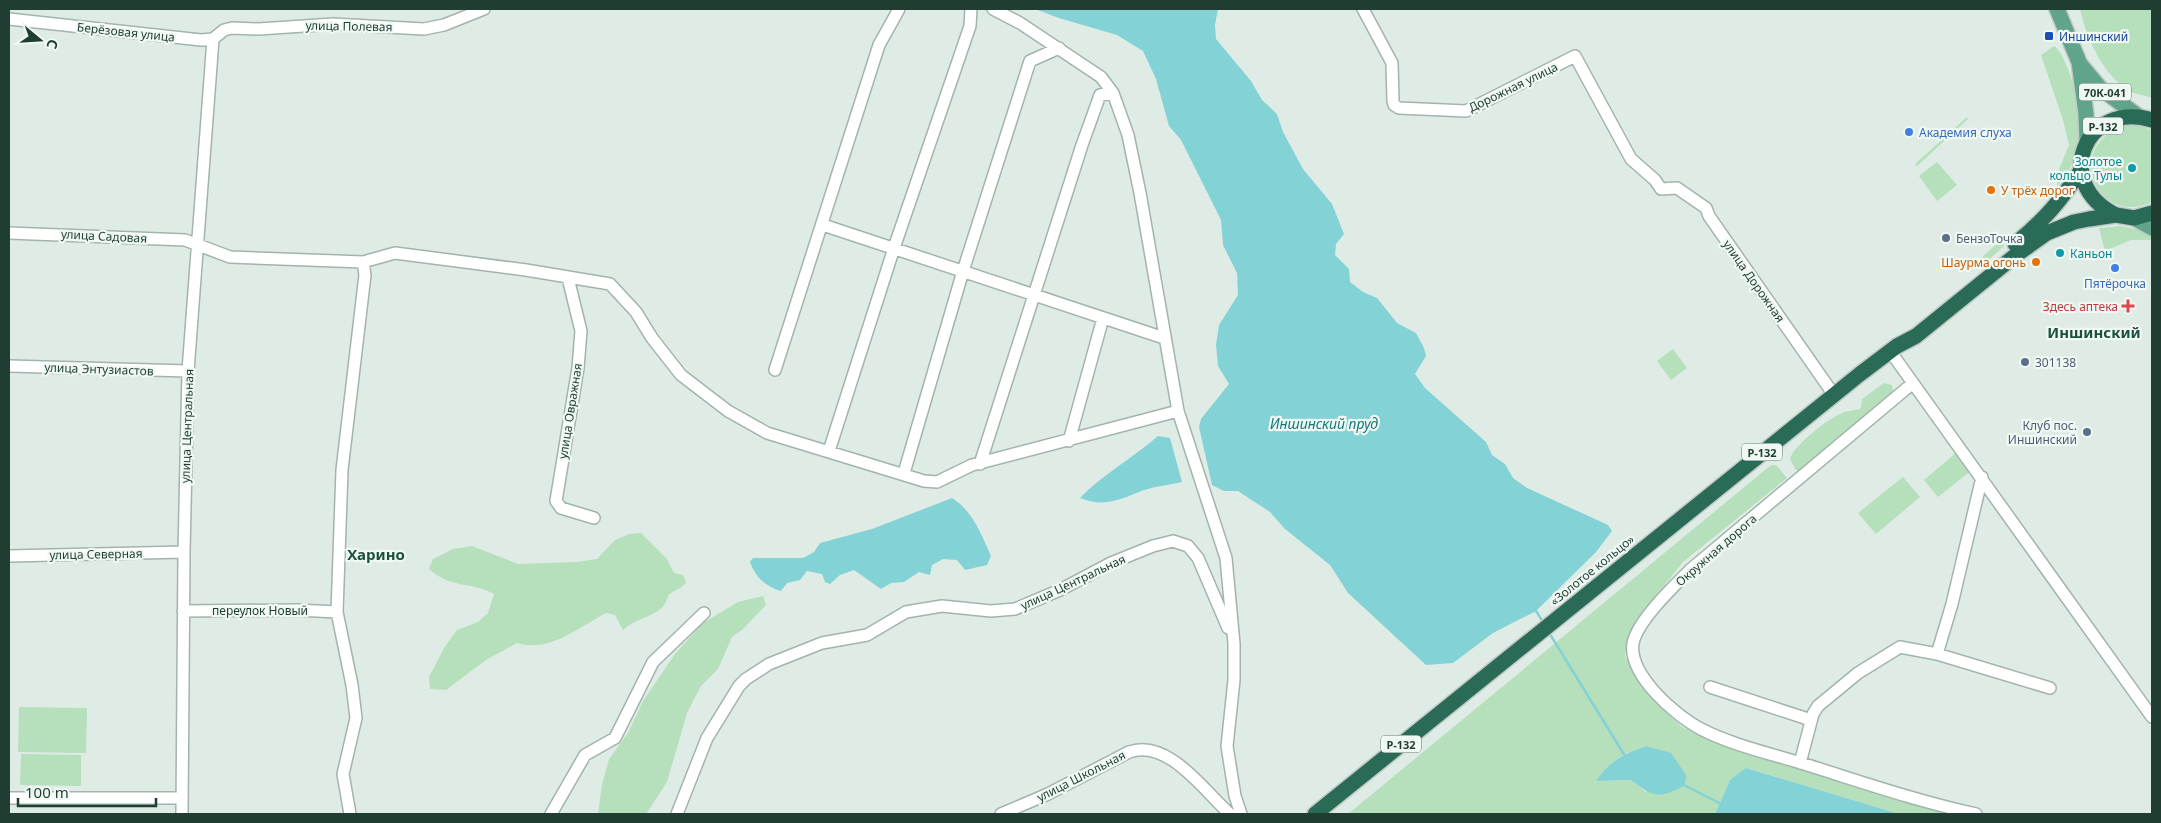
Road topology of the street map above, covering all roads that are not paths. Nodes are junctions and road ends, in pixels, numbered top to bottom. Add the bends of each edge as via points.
1 (484, 9) edge
2 (899, 9) edge
3 (971, 9) edge
4 (994, 9) edge
5 (1363, 9) edge
6 (2057, 9) edge
7 (9, 19) edge
8 (213, 39) junction
9 (1059, 48) junction
10 (2079, 62) junction
11 (1113, 93) junction
12 (2149, 119) edge
13 (2088, 141) junction
14 (2081, 170) junction
15 (1661, 189) joint
16 (2152, 213) edge
17 (2116, 215) junction
18 (2134, 218) junction
19 (823, 225) junction
20 (2152, 228) edge
21 (9, 233) edge
22 (199, 246) junction
23 (894, 248) junction
24 (364, 262) junction
25 (963, 271) junction
26 (568, 278) junction
27 (1034, 295) junction
28 (1103, 318) junction
29 (1164, 338) junction
30 (1893, 348) junction
31 (9, 366) edge
32 (775, 370) dead end
33 (188, 371) junction
34 (1913, 383) junction
35 (1834, 395) junction
36 (1178, 411) junction
37 (1069, 441) junction
38 (829, 451) junction
39 (980, 464) junction
40 (904, 473) junction
41 (1982, 477) junction
42 (594, 518) dead end
43 (184, 552) junction
44 (9, 556) edge
45 (184, 611) junction
46 (337, 612) junction
47 (704, 613) dead end
48 (1234, 644) junction
49 (1937, 654) junction
50 (1710, 687) dead end
51 (2050, 688) dead end
52 (2152, 717) edge
53 (1811, 720) junction
54 (1800, 763) junction
55 (9, 798) edge
56 (182, 798) junction
57 (182, 814) edge
58 (350, 814) edge
59 (551, 814) edge
60 (677, 814) edge
61 (1001, 814) edge
62 (1230, 814) edge
63 (1241, 814) edge
64 (1315, 814) edge
65 (1976, 814) edge

1 - 8 street, улица Полевая via 444,25 424,29 333,24 232,28
2 - 19 street via 879,46
3 - 23 street via 970,26
4 - 9 street
5 - 15 street, Дорожная улица via 1392,63 1393,101 1400,108 1466,111 1575,56 1631,158 1656,180
6 - 10 main road, 70К-041
7 - 8 street, Берёзовая улица
8 - 22 street, улица Центральная
9 - 11 street via 1101,78
9 - 25 street via 1030,61
10 - 12 main road, 70К-041 via 2100,88
10 - 13 main road, 70К-041
11 - 27 street via 1100,95
11 - 29 street via 1128,135
12 - 13 highway, Р-132 via 2110,121
13 - 14 highway, «Золотое кольцо» / Р-132 via 2082,155
14 - 17 highway, Р-132 via 2088,192 2102,208
14 - 30 highway, «Золотое кольцо» / Р-132 via 2043,221 1909,329
15 - 35 street, улица Дорожная via 1677,188 1706,208
16 - 18 highway, «Золотое кольцо» / Р-132
17 - 18 highway, «Золотое кольцо» / Р-132
17 - 30 highway, «Золотое кольцо» / Р-132 via 2074,222 2047,233 1916,336
18 - 20 main road
19 - 23 street
19 - 32 street
21 - 22 street, улица Садовая via 185,240
22 - 24 street, улица Садовая via 230,257
22 - 33 street, улица Центральная
23 - 25 street
23 - 38 street
24 - 26 street, улица Садовая via 395,253
24 - 46 street via 342,470
25 - 27 street
25 - 40 street
26 - 38 street, улица Садовая via 612,285 636,312 681,375 728,411 767,433
26 - 42 street, улица Овражная via 580,331 578,368 556,501 561,508
27 - 28 street
27 - 39 street
28 - 29 street
28 - 37 street
29 - 36 street
30 - 34 street
30 - 35 highway, «Золотое кольцо» / Р-132
31 - 33 street, улица Энтузиастов
33 - 43 street, улица Центральная
34 - 41 street
34 - 54 street, Окружная дорога via 1691,569 1650,615 1635,638 1633,651 1641,673 1679,714 1714,735
35 - 64 highway, «Золотое кольцо» / Р-132
36 - 37 street, улица Садовая
36 - 48 street via 1226,558
37 - 39 street, улица Садовая
38 - 40 street, улица Садовая
39 - 40 street, улица Садовая via 937,482
41 - 49 street
41 - 52 street
43 - 44 street
43 - 45 street, улица Центральная
45 - 46 street, переулок Новый
45 - 56 street, улица Центральная
46 - 58 street via 356,718 343,774
47 - 59 street via 653,662 615,738 585,756
48 - 60 street, улица Центральная via 1198,558 1185,544 1173,541 1111,563 1015,609 991,611 936,606 906,612 867,635 822,643 769,664 746,678 707,738
48 - 63 street via 1227,746
49 - 51 street
49 - 53 street via 1900,647 1825,698
50 - 53 street
53 - 54 street
54 - 65 street, Окружная дорога via 1931,804
55 - 56 street
56 - 57 street, улица Центральная
61 - 62 street, улица Школьная via 1129,752 1142,750 1158,752 1176,761

